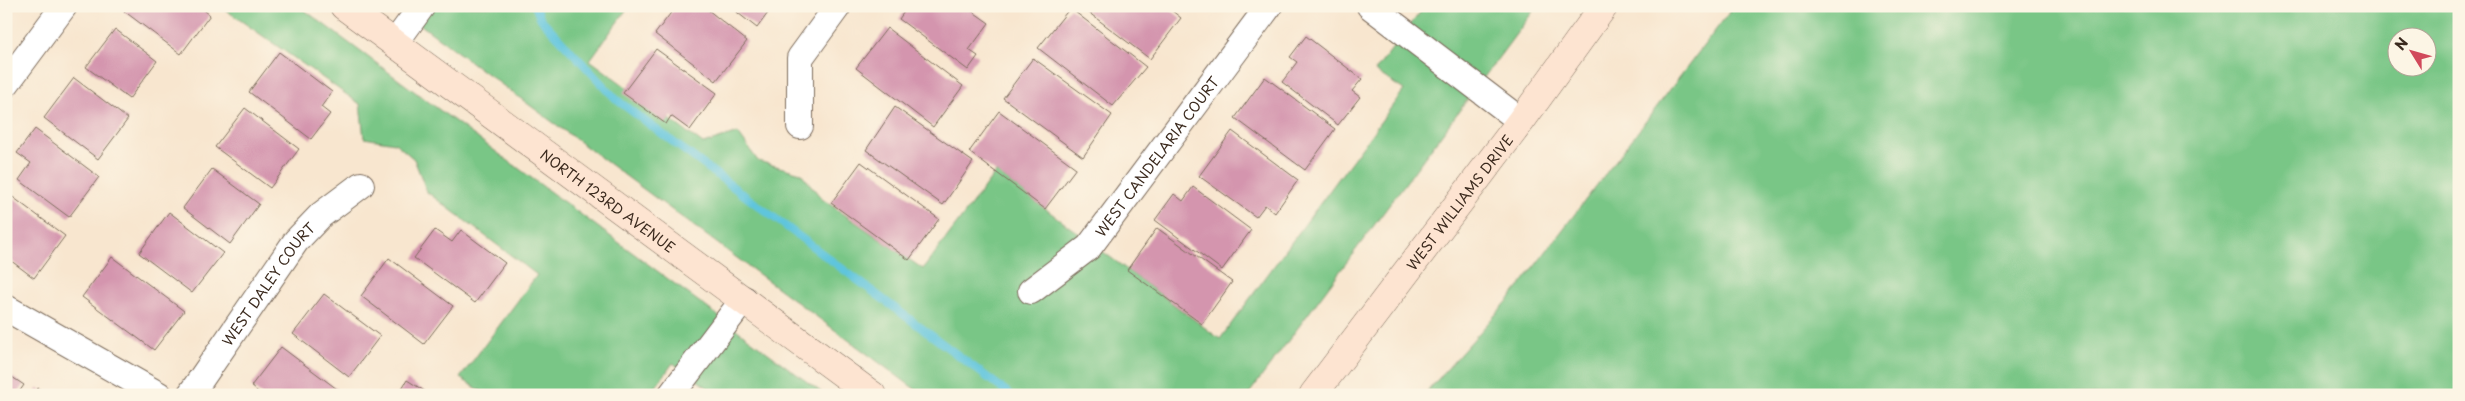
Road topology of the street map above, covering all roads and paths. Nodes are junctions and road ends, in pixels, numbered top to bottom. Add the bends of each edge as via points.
1 (64, 6) edge
2 (344, 6) edge
3 (422, 6) edge
4 (838, 6) edge
5 (1268, 6) edge
6 (1370, 6) edge
7 (1604, 6) edge
8 (394, 44) junction
9 (6, 84) edge
10 (1521, 121) junction
11 (800, 126) dead end
12 (360, 185) dead end
13 (1031, 291) dead end
14 (744, 299) junction
15 (6, 308) edge
16 (159, 395) edge
17 (190, 395) edge
18 (671, 395) edge
19 (872, 395) edge
20 (1312, 395) edge

1 - 9 street
2 - 8 street, NORTH 123RD AVENUE
3 - 8 street
4 - 11 street via 800,58
5 - 13 street, WEST CANDELARIA COURT via 1089,247
6 - 10 street
7 - 10 street, WEST WILLIAMS DRIVE
8 - 14 street, NORTH 123RD AVENUE
10 - 20 street, WEST WILLIAMS DRIVE
12 - 17 street, WEST DALEY COURT via 321,215 296,241
14 - 18 street
14 - 19 street, NORTH 123RD AVENUE
15 - 16 street

